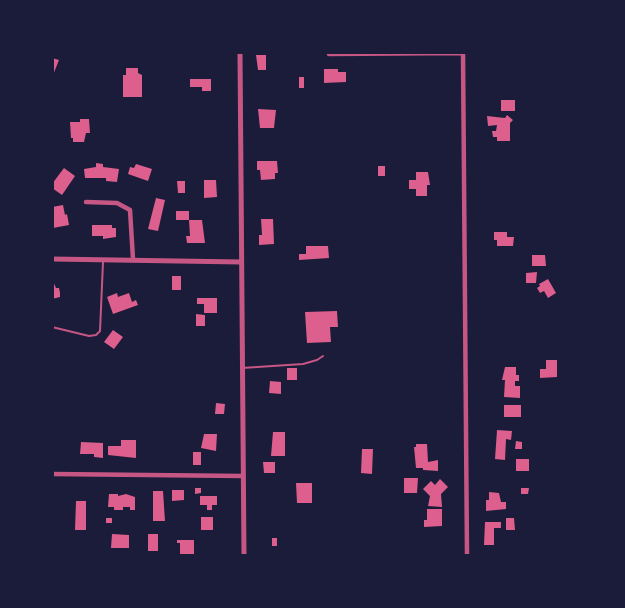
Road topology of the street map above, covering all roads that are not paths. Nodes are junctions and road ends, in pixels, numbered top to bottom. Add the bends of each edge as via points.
1 (240, 52) edge
2 (463, 53) edge
3 (329, 54) edge
4 (86, 202) dead end
5 (52, 259) edge
6 (102, 259) junction
7 (133, 260) junction
8 (242, 262) junction
9 (52, 327) edge
10 (323, 356) dead end
11 (242, 368) junction
12 (52, 474) edge
13 (243, 476) junction
14 (244, 555) edge
15 (466, 555) edge

1 - 8 street
2 - 3 street
2 - 15 street
4 - 7 street via 117,203 130,210
5 - 6 street
6 - 7 street
6 - 9 lane via 100,331 89,336
7 - 8 street
8 - 11 street
10 - 11 lane via 303,364
11 - 13 street
12 - 13 street
13 - 14 street

